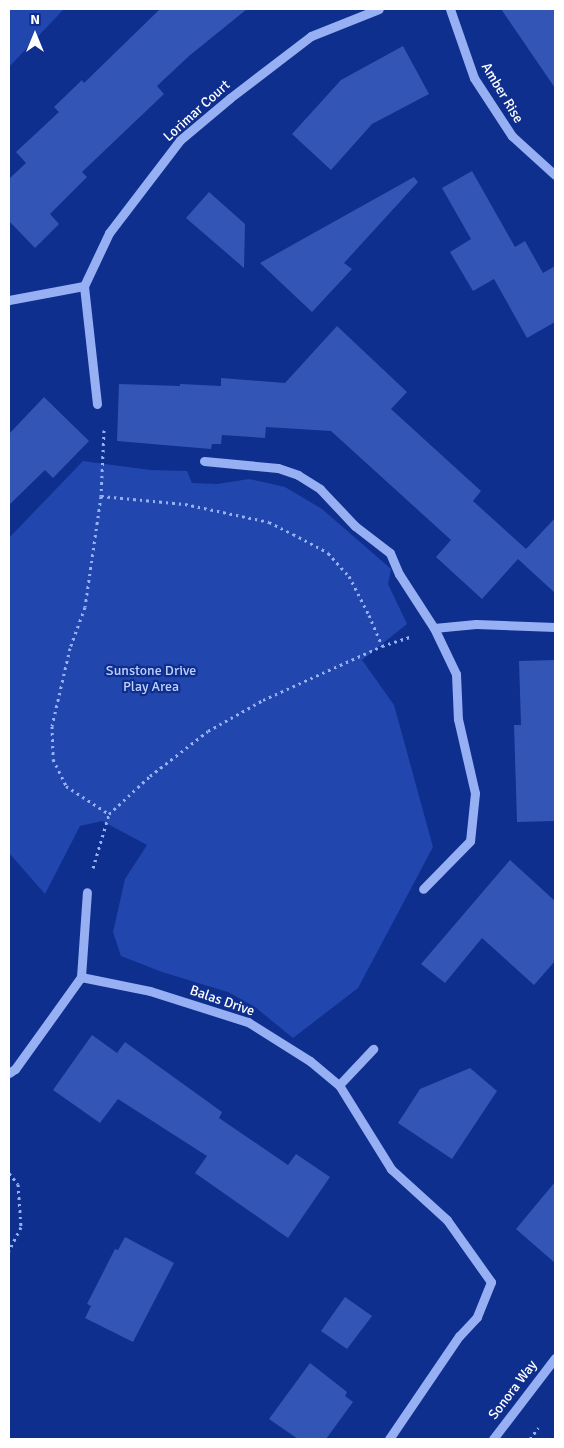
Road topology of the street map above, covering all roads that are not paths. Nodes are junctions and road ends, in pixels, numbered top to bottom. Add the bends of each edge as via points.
1 (379, 9) edge
2 (450, 9) edge
3 (555, 175) edge
4 (84, 286) junction
5 (9, 300) edge
6 (97, 404) road end
7 (204, 462) dead end
8 (434, 628) junction
9 (555, 628) edge
10 (423, 889) dead end
11 (87, 892) road end
12 (81, 976) junction
13 (373, 1049) dead end
14 (9, 1073) edge
15 (339, 1085) junction
16 (555, 1358) edge
17 (389, 1439) edge
18 (494, 1439) edge

1 - 4 street, Lorimar Court via 311,36 180,140 109,233
2 - 3 street, Amber Rise via 474,78 512,136
4 - 5 street
4 - 6 street
7 - 8 street via 278,468 298,475 320,489 355,526 386,549
8 - 9 street via 476,624
8 - 10 street via 456,674 458,719 475,793 470,841
11 - 12 street
12 - 14 street
12 - 15 street, Balas Drive via 150,991 248,1022 310,1061
13 - 15 street
15 - 17 street, Balas Drive via 391,1169 447,1220 491,1282 476,1316
16 - 18 street, Sonora Way

